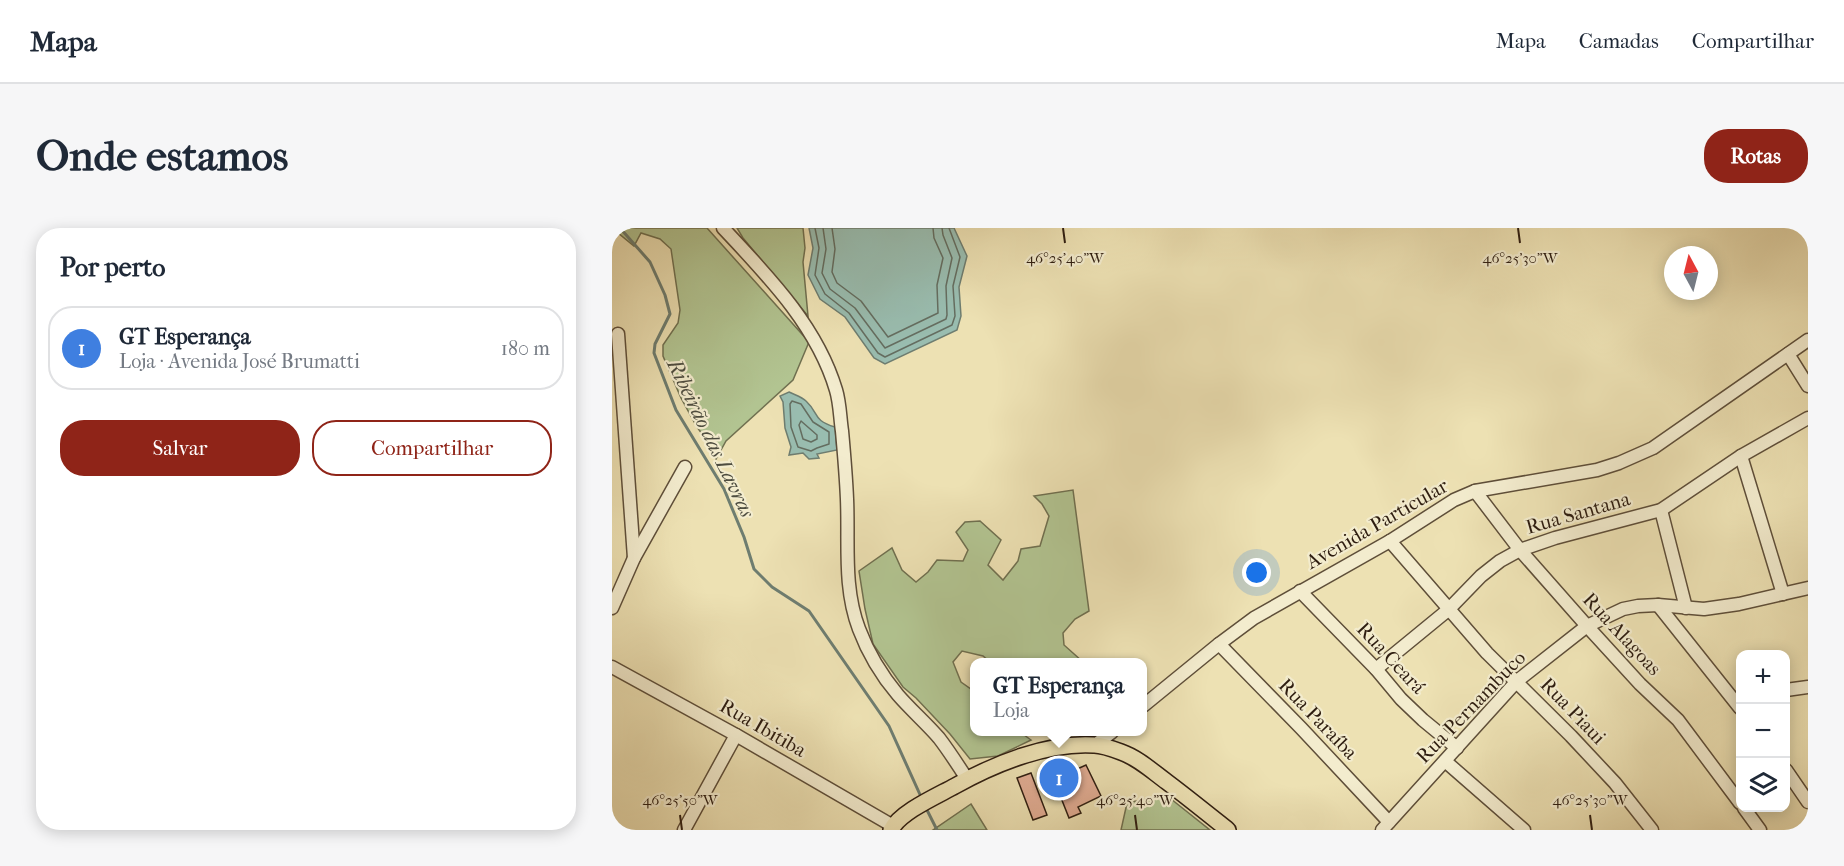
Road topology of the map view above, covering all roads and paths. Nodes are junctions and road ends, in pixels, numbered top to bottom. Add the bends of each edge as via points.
1 (723, 228) edge
2 (618, 334) dead end
3 (1808, 340) edge
4 (1788, 354) junction
5 (1808, 386) edge
6 (1808, 418) edge
7 (1741, 456) junction
8 (685, 467) dead end
9 (1475, 491) junction
10 (1661, 510) junction
11 (1390, 541) junction
12 (1520, 550) junction
13 (634, 558) junction
14 (1808, 588) edge
15 (1300, 591) junction
16 (1783, 594) junction
17 (1658, 605) junction
18 (612, 608) edge
19 (1686, 608) junction
20 (1448, 610) junction
21 (1587, 626) junction
22 (1219, 644) junction
23 (612, 667) edge
24 (1376, 669) junction
25 (1517, 681) junction
26 (1808, 687) edge
27 (1790, 689) edge
28 (1736, 700) edge
29 (1147, 703) edge
30 (736, 735) junction
31 (1107, 736) edge
32 (1095, 745) junction
33 (1457, 748) junction
34 (1445, 761) junction
35 (1790, 777) edge
36 (967, 780) junction
37 (1736, 798) edge
38 (1808, 802) edge
39 (1747, 812) edge
40 (892, 828) edge
41 (1384, 828) edge
42 (684, 830) edge
43 (1228, 830) edge
44 (1524, 830) edge
45 (1652, 830) edge
46 (1760, 830) edge

1 - 36 street via 808,329 830,371 841,424 847,575 859,628 884,676 938,738
2 - 13 street
3 - 4 street, Avenida Particular
4 - 5 street
4 - 9 street, Avenida Particular via 1653,448 1619,464
6 - 7 street, Rua Santana
7 - 10 street, Rua Santana
7 - 16 street
8 - 13 street
9 - 11 street, Avenida Particular
9 - 12 street, Rua Alagoas
10 - 12 street, Rua Santana
10 - 19 street
11 - 15 street, Avenida Particular
11 - 20 street, Rua Piaui
12 - 20 street, Rua Santana via 1481,576
12 - 21 street, Rua Alagoas
13 - 18 street
14 - 16 street, Rua Pernambuco
15 - 22 street, Avenida Particular
15 - 24 street, Rua Ceará
16 - 19 street, Rua Pernambuco via 1739,604
17 - 19 street, Rua Pernambuco
17 - 21 street, Rua Pernambuco via 1623,609
17 - 28 street
20 - 24 street, Rua Santana
20 - 25 street, Rua Piaui
21 - 25 street, Rua Pernambuco
21 - 37 street, Rua Alagoas via 1678,720
22 - 29 street, Avenida Particular
22 - 41 street, Rua Paraíba via 1301,728
23 - 30 street, Rua Ibitiba
24 - 33 street, Rua Ceará via 1401,699
25 - 33 street, Rua Pernambuco
25 - 45 street, Rua Piaui via 1615,783
26 - 27 street
30 - 40 street, Rua Ibitiba
30 - 42 street
31 - 32 street
32 - 36 main road via 1041,751
32 - 43 main road via 1122,752 1145,765
33 - 34 street, Rua Pernambuco
34 - 41 street, Rua Pernambuco
34 - 44 street
35 - 38 street
36 - 40 main road via 904,815
39 - 46 street

